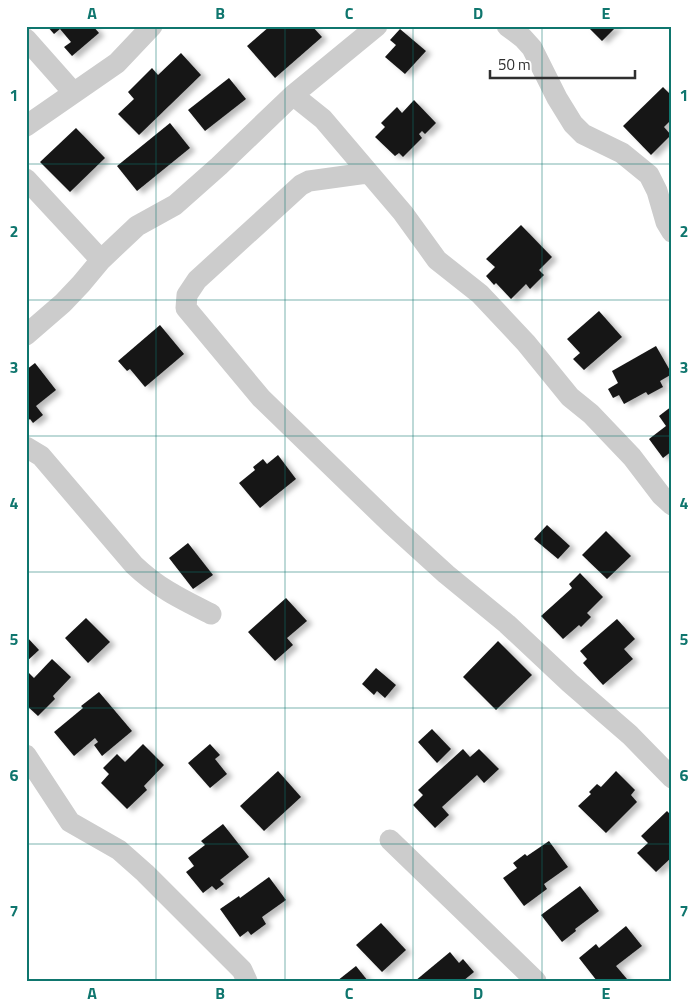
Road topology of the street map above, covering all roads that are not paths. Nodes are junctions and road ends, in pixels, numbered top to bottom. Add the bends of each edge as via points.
1 (152, 26) edge
2 (377, 26) edge
3 (508, 26) edge
4 (26, 40) edge
5 (73, 92) junction
6 (293, 94) junction
7 (26, 126) edge
8 (367, 173) junction
9 (26, 179) edge
10 (672, 232) edge
11 (101, 260) junction
12 (26, 336) edge
13 (26, 447) edge
14 (672, 505) edge
15 (210, 614) dead end
16 (26, 754) edge
17 (672, 778) edge
18 (390, 840) dead end
19 (247, 981) edge
20 (536, 981) edge

1 - 5 street via 117,63
2 - 6 street
3 - 10 street via 532,48 573,124 583,134 622,153 649,175
4 - 5 street
5 - 7 street
6 - 8 street via 323,119
6 - 11 street via 175,205 137,226
8 - 14 street via 403,213 437,260 480,294 570,397 591,414
8 - 17 street via 309,180 301,185 197,280 188,295 186,308 262,398 391,524 630,735
9 - 11 street
11 - 12 street via 64,303
13 - 15 street via 41,456 149,579 170,594
16 - 19 street via 70,822 119,850 145,873 242,970
18 - 20 street

